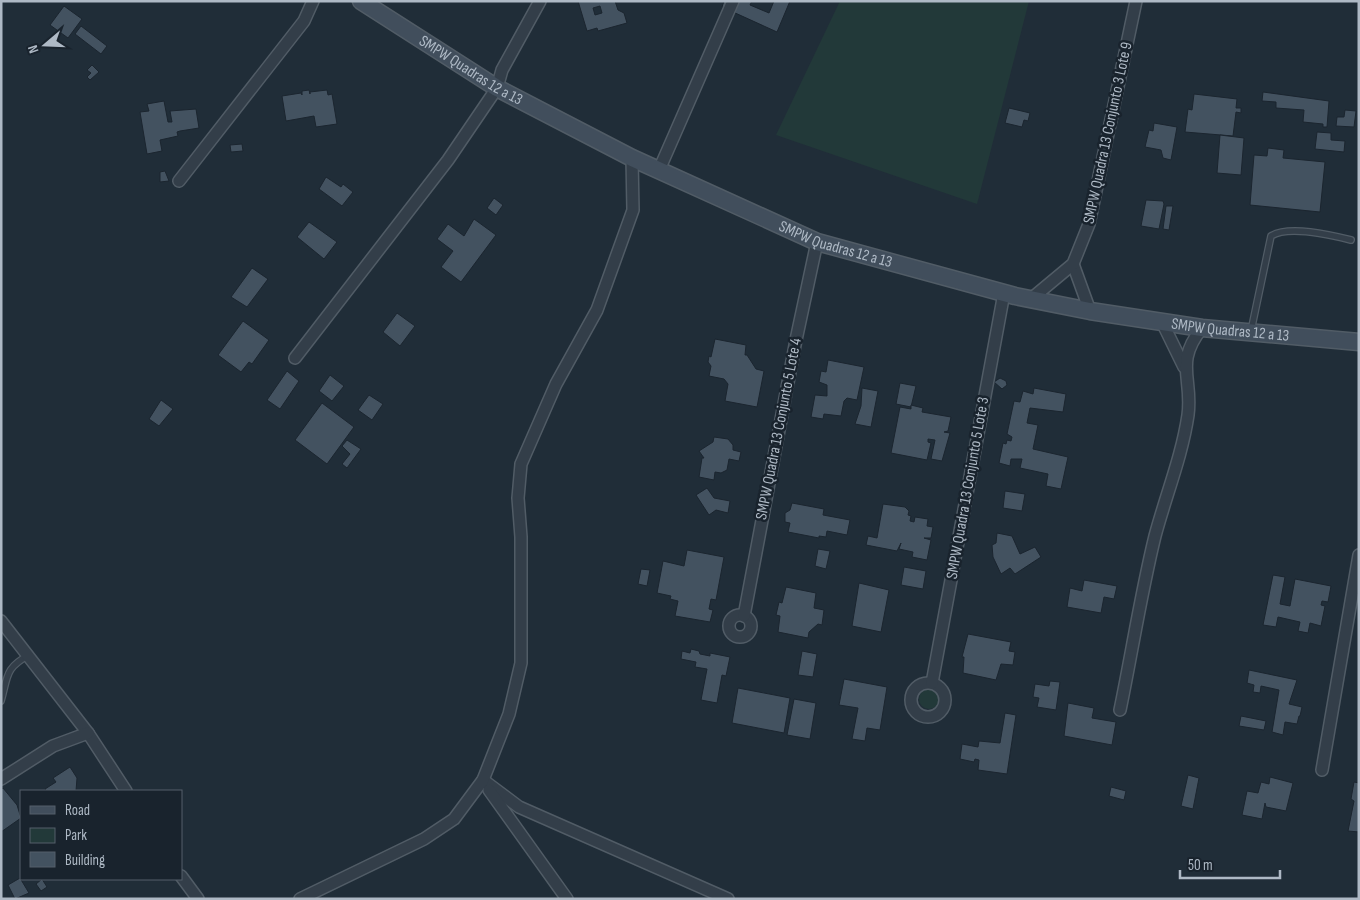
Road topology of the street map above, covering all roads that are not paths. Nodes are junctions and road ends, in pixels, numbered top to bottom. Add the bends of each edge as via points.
1 (312, 1) edge
2 (361, 1) edge
3 (540, 1) edge
4 (733, 1) edge
5 (1136, 1) edge
6 (497, 88) junction
7 (632, 158) junction
8 (659, 170) junction
9 (179, 181) dead end
10 (1351, 240) dead end
11 (817, 242) junction
12 (1073, 264) junction
13 (1004, 293) junction
14 (1031, 299) junction
15 (1090, 311) junction
16 (1162, 322) junction
17 (1202, 328) junction
18 (1251, 333) junction
19 (1359, 342) edge
20 (295, 358) dead end
21 (1185, 369) junction
22 (1359, 555) edge
23 (744, 616) dead end
24 (1, 621) edge
25 (29, 655) junction
26 (932, 683) dead end
27 (1, 701) edge
28 (1120, 710) dead end
29 (88, 733) junction
30 (1322, 770) dead end
31 (1, 779) edge
32 (483, 780) junction
33 (125, 790) edge
34 (182, 877) edge
35 (198, 899) edge
36 (300, 899) edge
37 (567, 899) edge
38 (728, 899) edge

1 - 9 street via 304,21
2 - 6 street, SMPW Quadras 12 a 13
3 - 6 street via 502,70
4 - 8 street
5 - 12 street, SMPW Quadra 13 Conjunto 3 Lote 9 via 1089,224
6 - 7 street, SMPW Quadras 12 a 13
6 - 20 street via 448,160
7 - 8 street, SMPW Quadras 12 a 13
7 - 32 street via 633,210 597,310 556,384 521,464 518,498 521,663 509,714
8 - 11 street, SMPW Quadras 12 a 13
10 - 18 lane via 1285,231 1271,236
11 - 13 street, SMPW Quadras 12 a 13
11 - 23 street, SMPW Quadra 13 Conjunto 5 Lote 4
12 - 14 street, SMPW Quadra 13 Conjunto 3 Lote 9
12 - 15 street
13 - 14 street, SMPW Quadras 12 a 13
13 - 26 street, SMPW Quadra 13 Conjunto 5 Lote 3
14 - 15 street, SMPW Quadras 12 a 13
15 - 16 street, SMPW Quadras 12 a 13
16 - 17 street, SMPW Quadras 12 a 13
16 - 21 street
17 - 18 street, SMPW Quadras 12 a 13
17 - 21 street via 1190,347
18 - 19 street, SMPW Quadras 12 a 13
21 - 28 street via 1188,414 1155,538
22 - 30 street
24 - 25 street
25 - 27 lane via 14,663
25 - 29 street
29 - 31 street via 53,746
29 - 33 street
32 - 36 street via 454,819 424,839
32 - 37 street
32 - 38 street via 519,807
34 - 35 street

